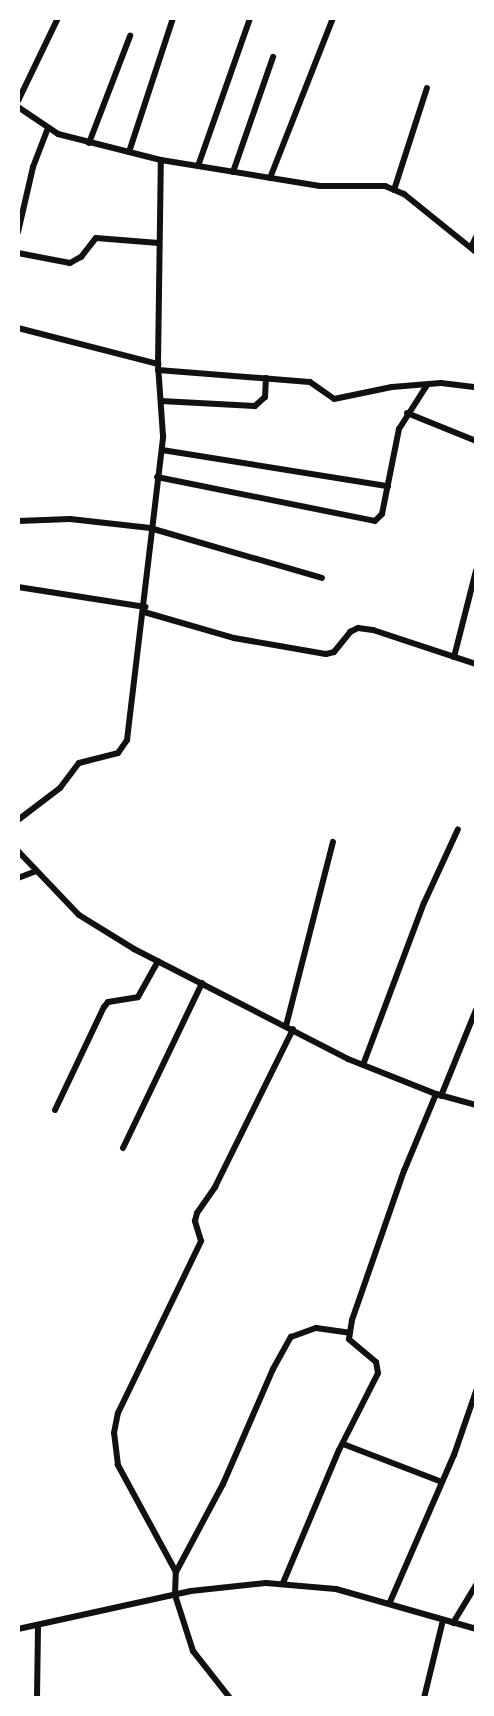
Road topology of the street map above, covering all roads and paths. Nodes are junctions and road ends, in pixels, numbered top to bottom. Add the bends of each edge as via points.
1 (58, 18) edge
2 (173, 18) edge
3 (250, 18) edge
4 (333, 18) edge
5 (130, 36) dead end
6 (273, 57) dead end
7 (428, 88) dead end
8 (18, 101) edge
9 (18, 107) edge
10 (48, 128) junction
11 (89, 143) junction
12 (129, 152) junction
13 (160, 160) junction
14 (198, 166) junction
15 (233, 172) junction
16 (270, 178) junction
17 (394, 190) junction
18 (18, 232) edge
19 (476, 237) edge
20 (159, 243) junction
21 (472, 245) junction
22 (476, 252) edge
23 (18, 253) edge
24 (18, 328) edge
25 (158, 367) junction
26 (266, 378) junction
27 (427, 385) junction
28 (476, 387) edge
29 (161, 401) junction
30 (407, 413) junction
31 (476, 441) edge
32 (162, 450) junction
33 (157, 477) junction
34 (388, 486) junction
35 (18, 521) edge
36 (150, 528) junction
37 (476, 571) edge
38 (322, 578) dead end
39 (18, 587) edge
40 (145, 610) junction
41 (454, 657) junction
42 (476, 664) edge
43 (18, 820) edge
44 (458, 829) dead end
45 (333, 842) dead end
46 (18, 851) edge
47 (36, 871) junction
48 (18, 878) edge
49 (158, 961) junction
50 (202, 983) junction
51 (476, 1010) edge
52 (290, 1028) junction
53 (363, 1065) junction
54 (438, 1095) junction
55 (476, 1105) edge
56 (55, 1110) dead end
57 (123, 1148) dead end
58 (350, 1333) junction
59 (476, 1391) edge
60 (343, 1444) junction
61 (442, 1482) junction
62 (176, 1572) junction
63 (283, 1583) junction
64 (476, 1585) edge
65 (175, 1595) junction
66 (390, 1602) junction
67 (443, 1620) junction
68 (453, 1623) junction
69 (38, 1625) junction
70 (18, 1629) edge
71 (476, 1629) edge
72 (37, 1698) edge
73 (230, 1698) edge
74 (424, 1698) edge

1 - 8 street
2 - 12 street
3 - 14 street
4 - 16 street
5 - 11 street
6 - 15 street
7 - 17 street
9 - 10 street
10 - 11 street
10 - 18 street via 33,167
11 - 12 street
12 - 13 street
13 - 14 street
13 - 20 street
14 - 15 street
15 - 16 street
16 - 17 street via 320,186 385,186
17 - 21 street
19 - 21 street
20 - 23 street via 96,238 81,257 70,263
20 - 25 street
21 - 22 street
24 - 25 street
25 - 26 street
25 - 29 street
26 - 27 street via 310,382 334,399 392,387
26 - 29 street via 265,397 255,406
27 - 28 street
27 - 30 street
29 - 32 street
30 - 31 street
30 - 34 street via 399,429
32 - 33 street
32 - 34 street
33 - 34 street via 375,521 382,514
33 - 36 street
35 - 36 street via 70,519
36 - 38 street
36 - 40 street
37 - 41 street
39 - 40 street
40 - 41 street via 234,638 326,654 334,652 358,628
40 - 43 street via 134,698 122,749 110,757 79,763 60,788
41 - 42 street
44 - 53 street via 424,903
45 - 52 street
46 - 47 street
47 - 48 street
47 - 49 street via 79,915
49 - 50 street
49 - 56 street via 138,997 108,1002 104,1007
50 - 52 street
50 - 57 street
51 - 54 street
52 - 53 street
52 - 62 street via 215,1187 197,1213 195,1221 201,1241 118,1413 114,1433 118,1465
53 - 54 street
54 - 55 street
54 - 58 street via 404,1171
58 - 60 street via 352,1344 380,1367
58 - 62 street via 316,1328 291,1337 223,1484
59 - 61 street
60 - 61 street
60 - 63 street
61 - 66 street
62 - 65 street
63 - 65 street
63 - 66 street via 336,1589
64 - 68 street
65 - 69 street
65 - 73 street via 193,1651
66 - 67 street
67 - 68 street
67 - 74 street
68 - 71 street
69 - 70 street
69 - 72 street

